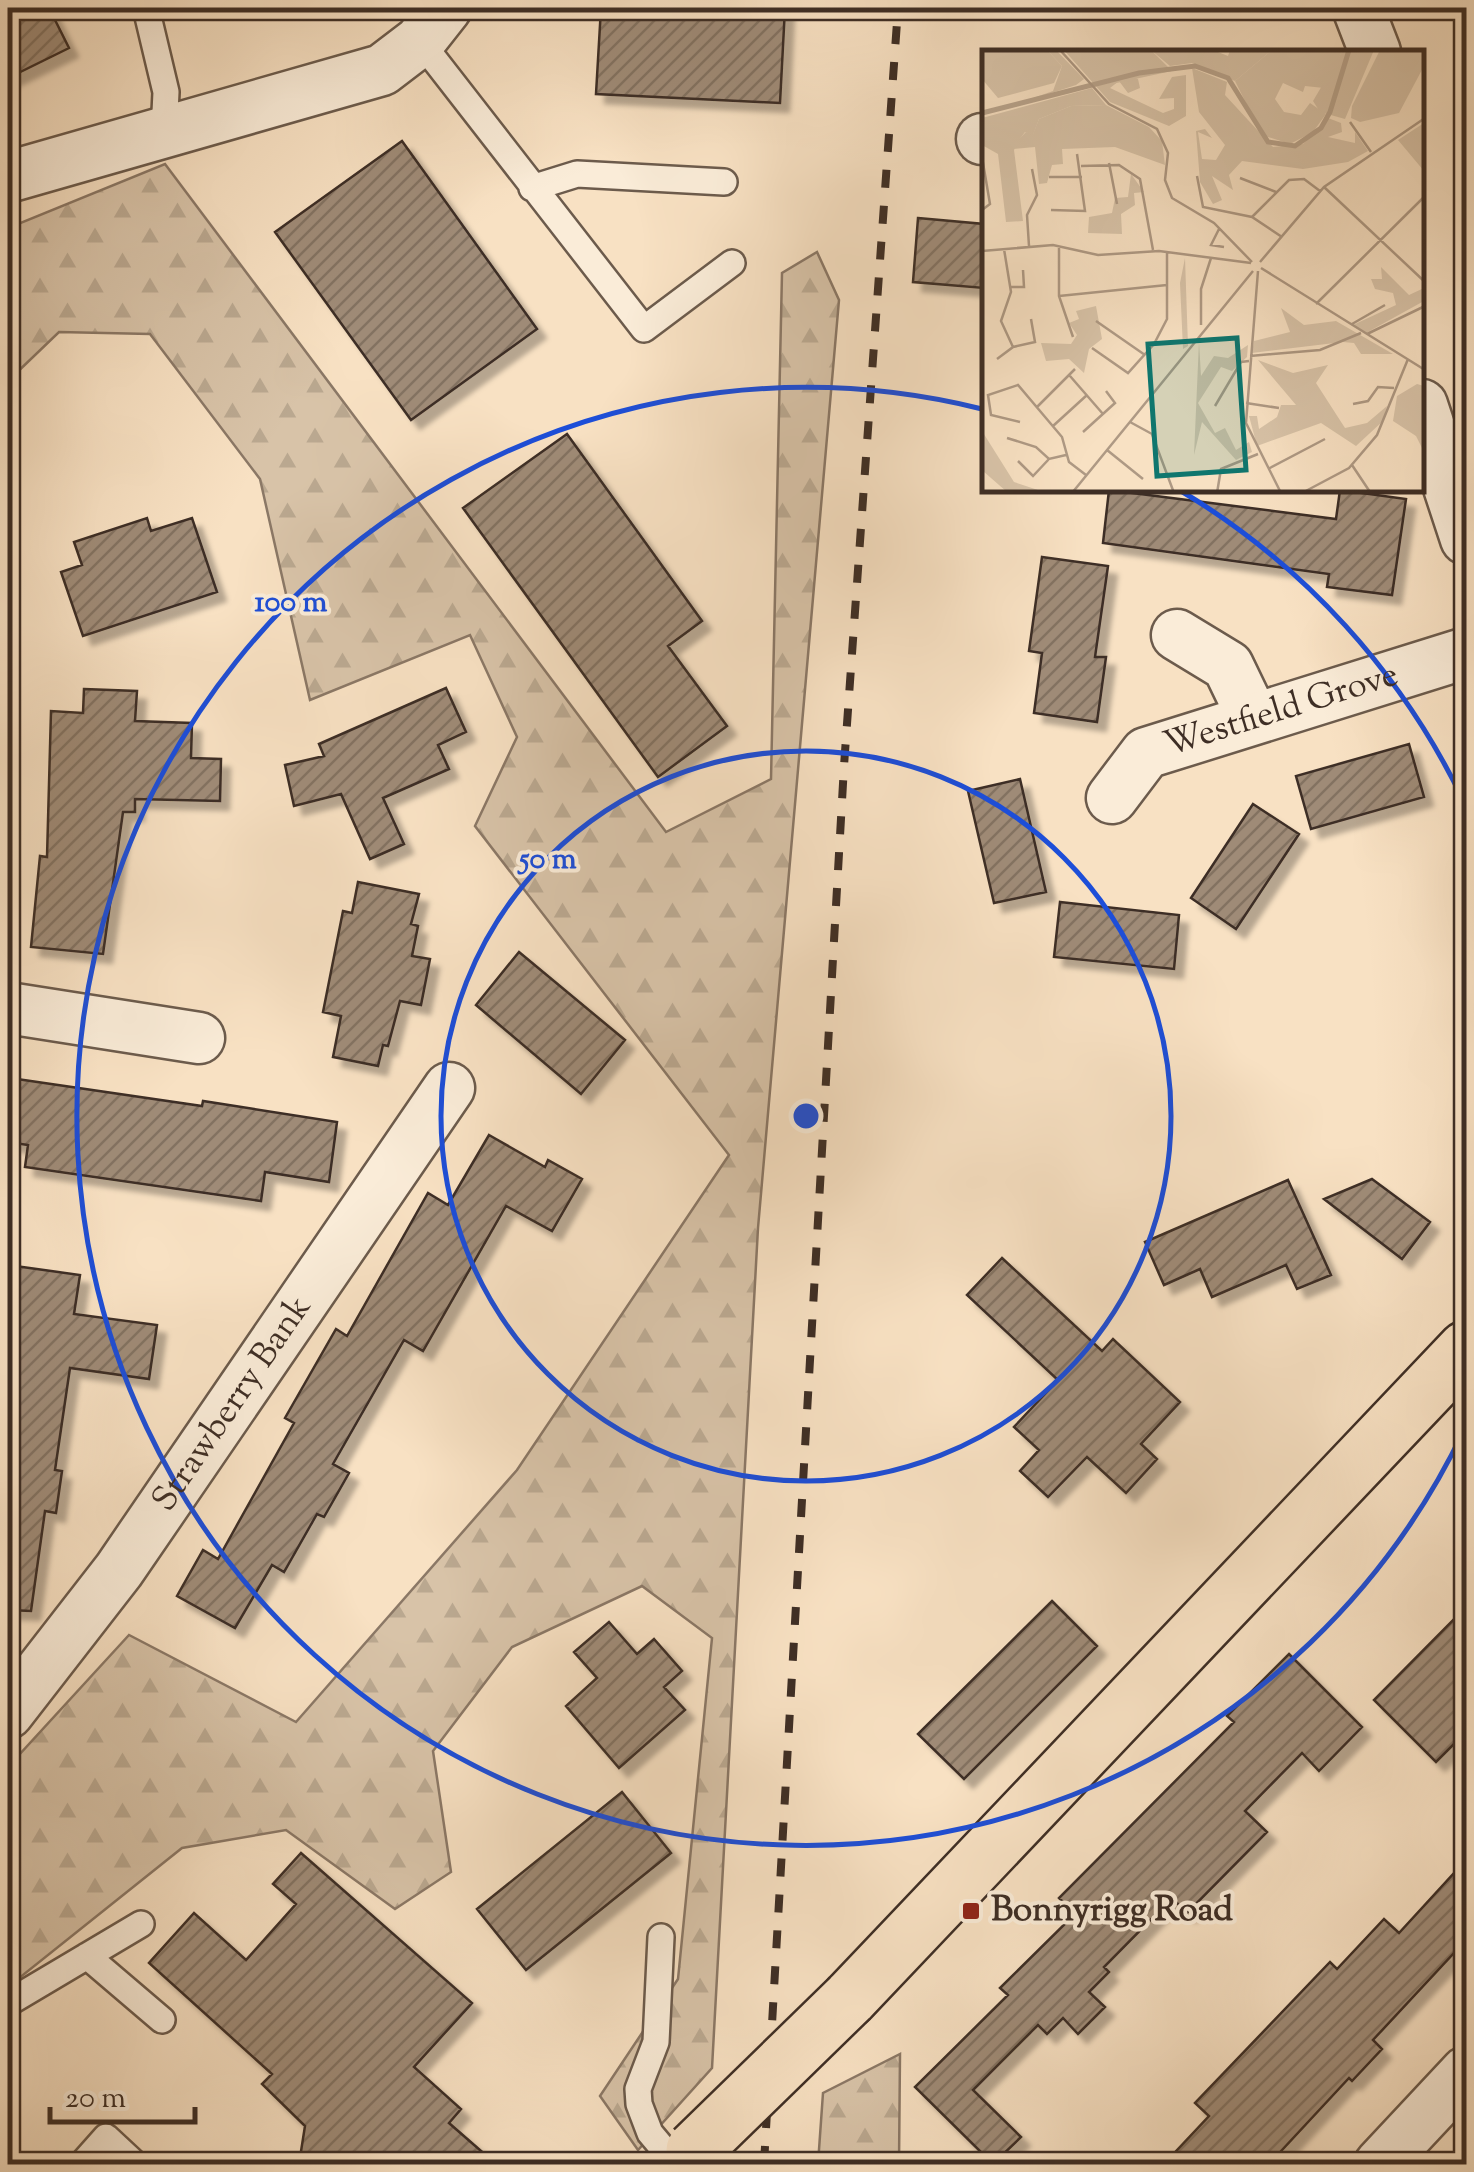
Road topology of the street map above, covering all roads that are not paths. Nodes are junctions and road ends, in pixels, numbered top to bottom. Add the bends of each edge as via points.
1 (146, 8) edge
2 (1358, 8) edge
3 (433, 24) edge
4 (1373, 50) edge
5 (164, 132) junction
6 (8, 178) edge
7 (724, 182) dead end
8 (532, 188) junction
9 (732, 264) dead end
10 (1424, 408) edge
11 (1457, 478) edge
12 (1466, 539) edge
13 (1178, 635) dead end
14 (1466, 653) edge
15 (1253, 718) junction
16 (1112, 798) dead end
17 (8, 1008) edge
18 (199, 1038) dead end
19 (447, 1086) dead end
20 (1466, 1349) edge
21 (8, 1714) edge
22 (141, 1924) dead end
23 (662, 1937) dead end
24 (86, 1956) junction
25 (8, 2003) edge
26 (162, 2020) dead end
27 (1466, 2072) edge
28 (684, 2159) edge
29 (82, 2164) edge
30 (135, 2164) edge
31 (1380, 2164) edge

1 - 5 lane via 166,92
2 - 4 street
3 - 5 street via 382,70
3 - 8 lane
5 - 6 street
7 - 8 lane via 578,174
8 - 9 lane via 644,329
10 - 11 street
11 - 12 street
13 - 15 street via 1228,666
14 - 15 street, Westfield Grove
15 - 16 street, Westfield Grove via 1146,753
17 - 18 street
19 - 21 street, Strawberry Bank via 119,1570
20 - 28 main road, bridge via 850,1998
22 - 24 lane
23 - 28 lane via 656,2042 639,2104 650,2133
24 - 25 lane
24 - 26 lane
27 - 31 street
29 - 30 lane via 106,2137

